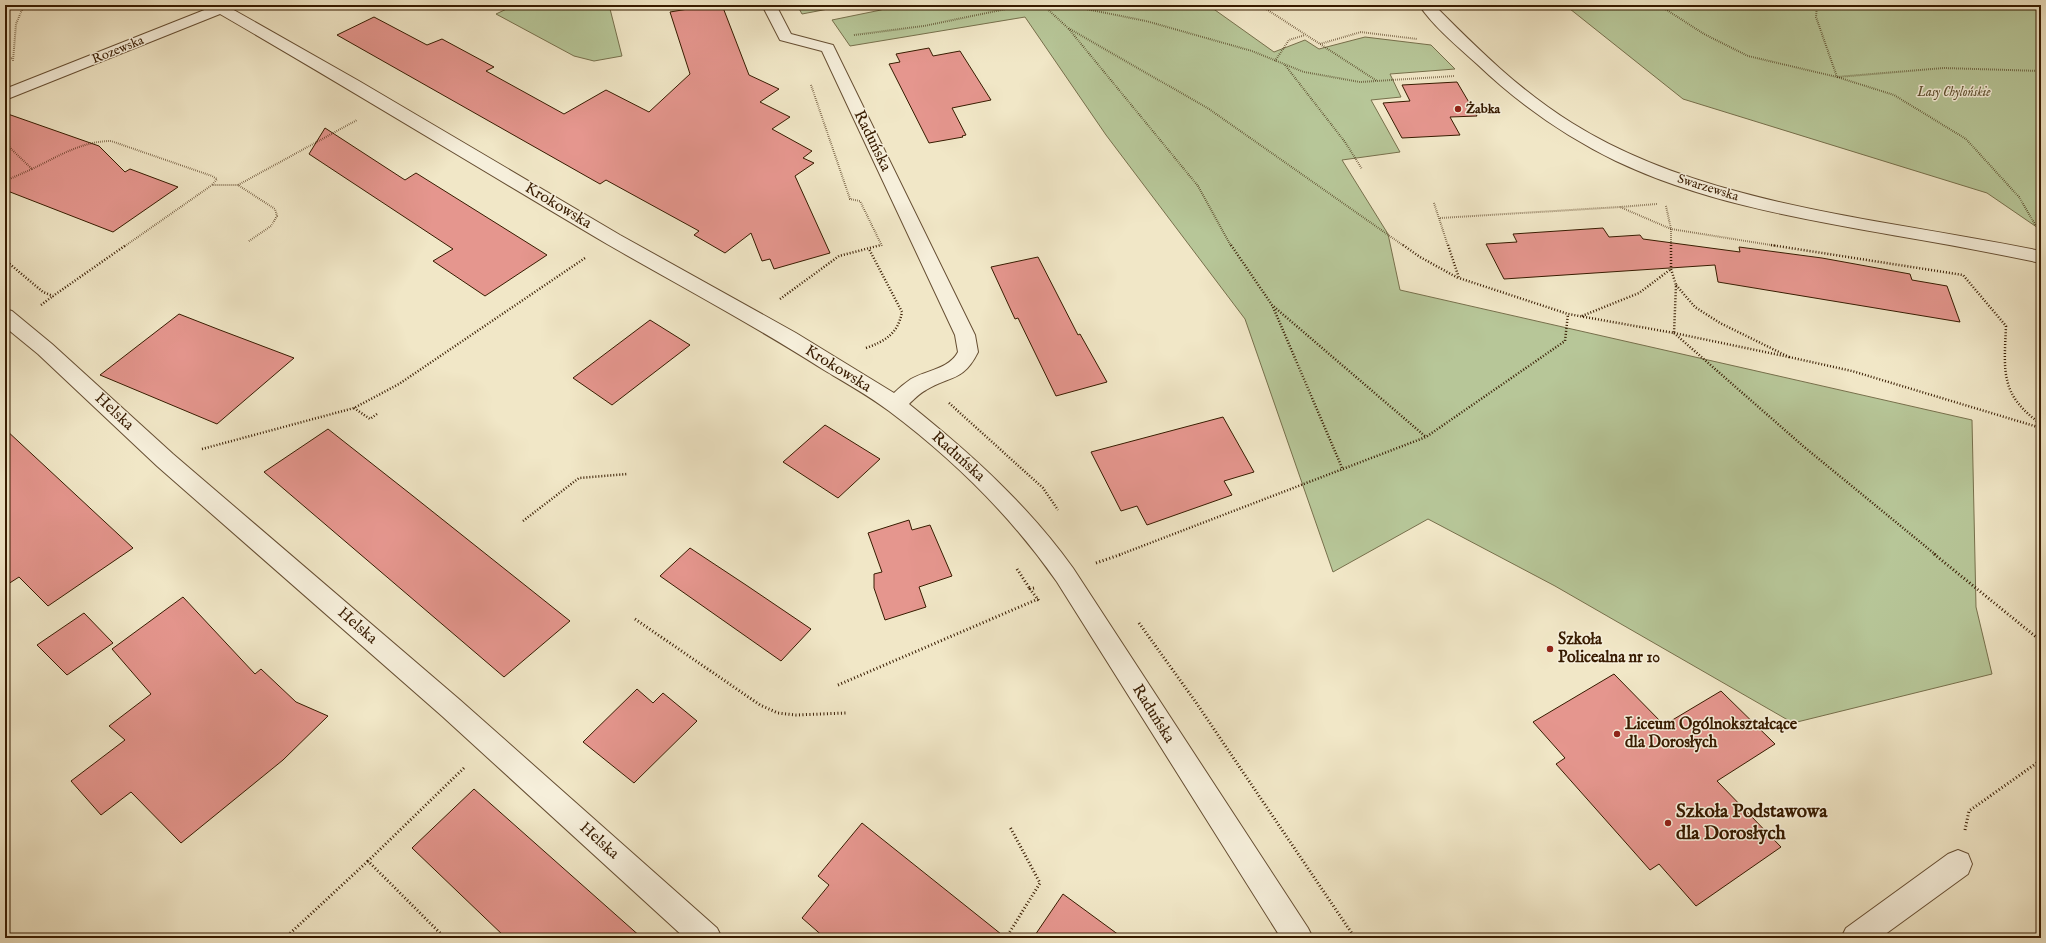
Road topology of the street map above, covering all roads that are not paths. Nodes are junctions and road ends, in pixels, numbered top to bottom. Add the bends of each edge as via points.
1 (769, 5) edge
2 (1426, 5) edge
3 (225, 7) edge
4 (5, 95) edge
5 (2041, 257) edge
6 (5, 316) edge
7 (895, 404) junction
8 (1958, 864) road end
9 (707, 938) edge
10 (1298, 938) edge
11 (1856, 938) edge

1 - 7 street, Raduńska via 785,37 828,48 968,344 968,352 960,366 920,384
2 - 5 street, Swarzewska via 1486,66 1517,92 1568,128 1610,151 1657,172 1788,211
3 - 4 street, Rozewska
3 - 7 street, Krokowska via 613,239 789,338
6 - 9 street, Helska via 45,349 165,460 490,743
7 - 10 street, Raduńska via 952,450 998,494 1041,541
8 - 11 street

